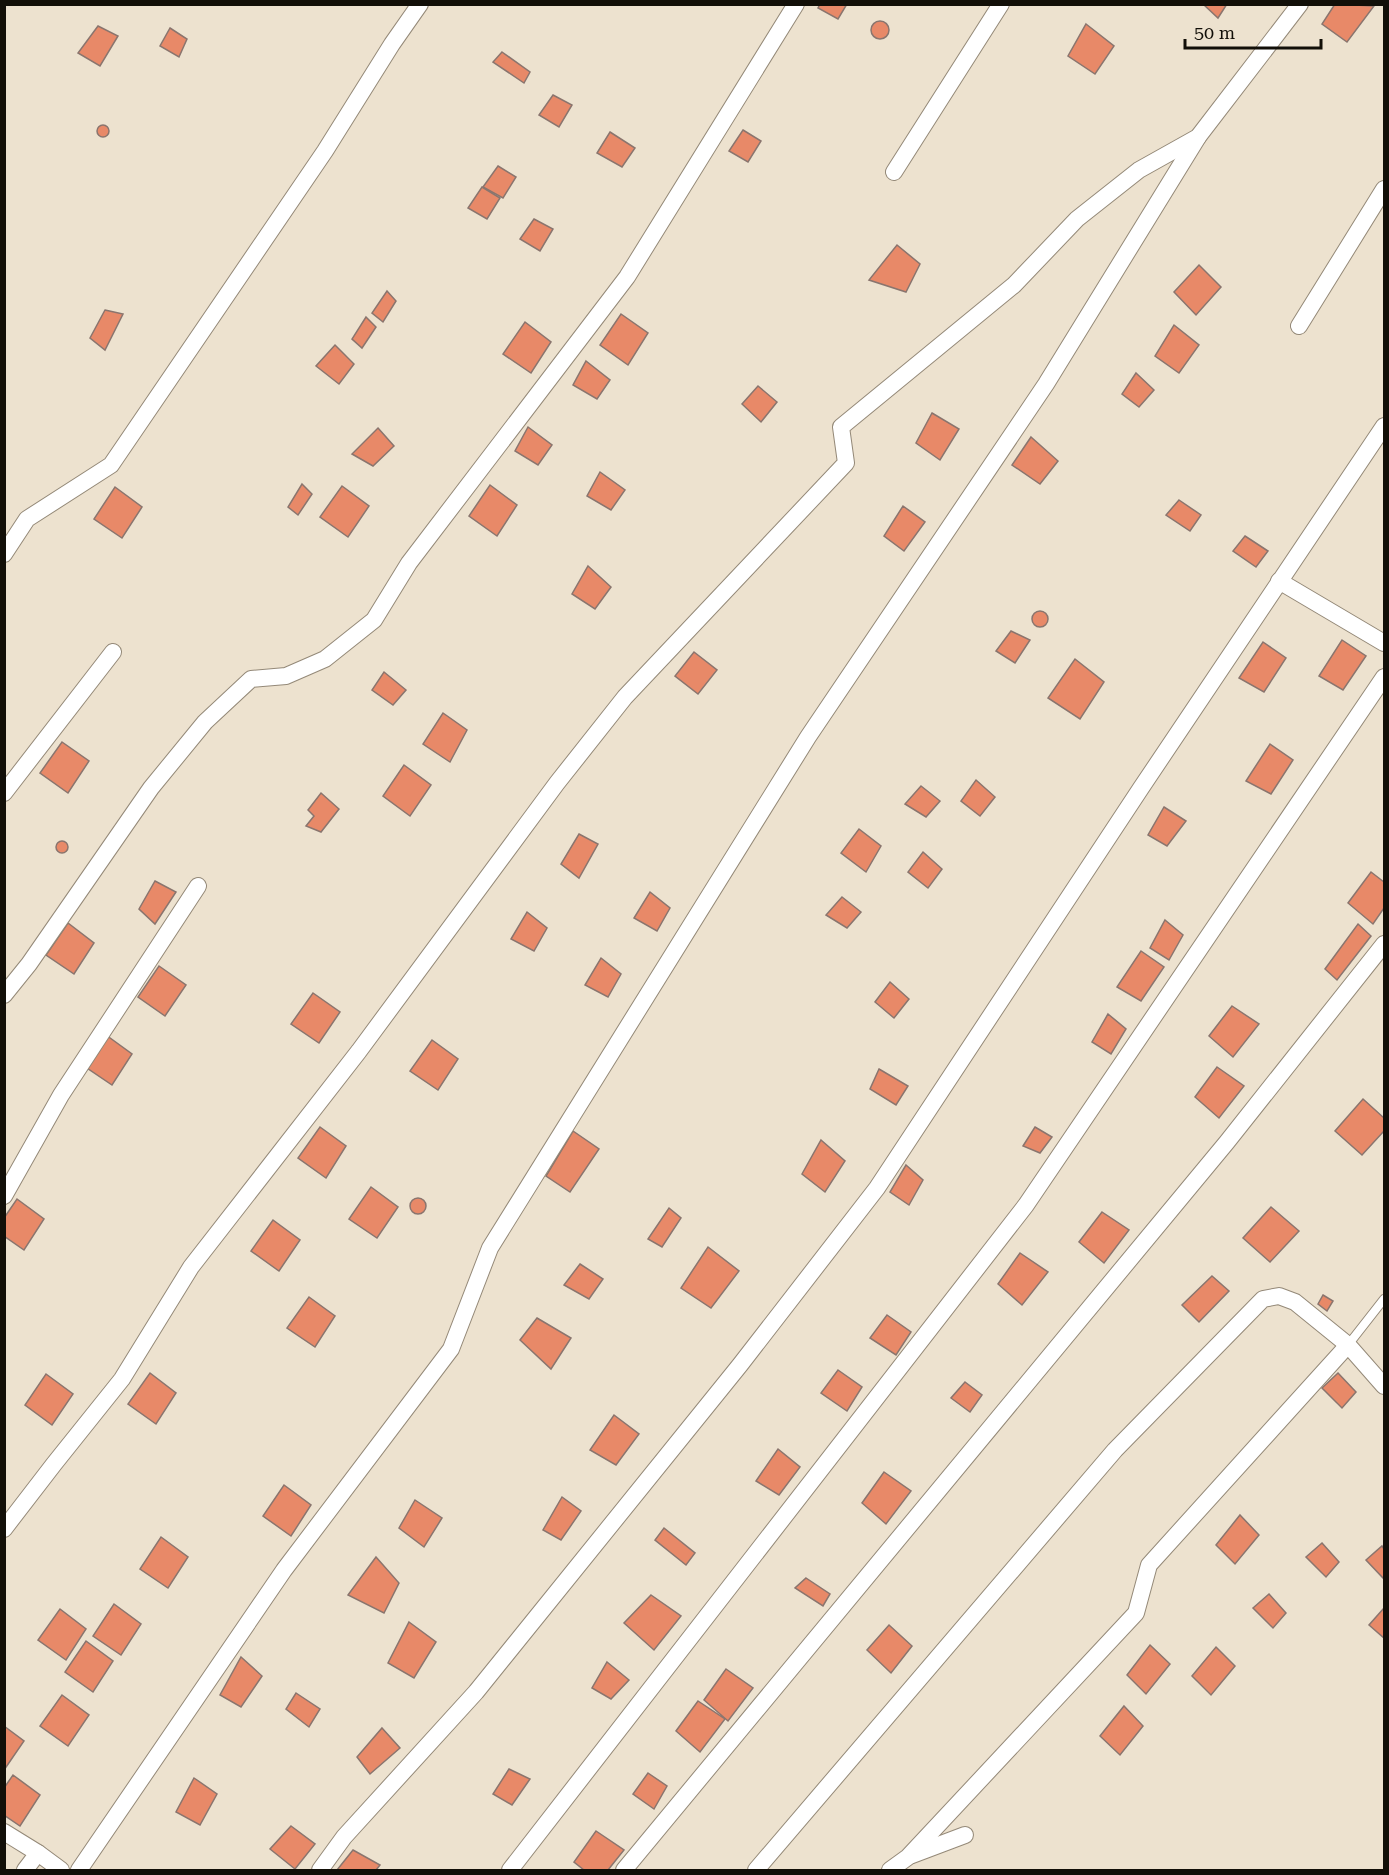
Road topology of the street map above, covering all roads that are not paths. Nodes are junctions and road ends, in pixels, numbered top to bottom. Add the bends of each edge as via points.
1 (420, 4) edge
2 (795, 4) edge
3 (1001, 4) edge
4 (1300, 4) edge
5 (1198, 137) junction
6 (894, 172) dead end
7 (1384, 189) edge
8 (1299, 326) dead end
9 (1384, 426) edge
10 (4, 554) edge
11 (1279, 581) junction
12 (1384, 643) edge
13 (113, 652) dead end
14 (1384, 677) edge
15 (4, 793) edge
16 (198, 885) dead end
17 (1384, 944) edge
18 (4, 995) edge
19 (4, 1196) edge
20 (1384, 1299) edge
21 (1348, 1345) junction
22 (1384, 1386) edge
23 (4, 1529) edge
24 (4, 1832) edge
25 (965, 1835) dead end
26 (38, 1852) junction
27 (908, 1857) junction
28 (25, 1870) edge
29 (61, 1870) edge
30 (79, 1870) edge
31 (320, 1870) edge
32 (510, 1870) edge
33 (624, 1870) edge
34 (756, 1870) edge
35 (890, 1870) edge

1 - 10 street via 325,152 111,465 27,519
2 - 18 street via 627,278 410,563 374,620 325,659 285,676 251,679 205,722 151,788
3 - 6 street
4 - 5 street
5 - 23 street via 1139,170 1077,219 1014,285 842,427 846,463 612,713 359,1052 191,1267 123,1379
5 - 30 street via 1046,384 808,737 490,1248 451,1348 284,1570
7 - 8 street
9 - 11 street
11 - 12 street
11 - 31 street via 877,1188 476,1692
13 - 15 street
14 - 32 street via 1026,1204
16 - 19 street via 61,1095
17 - 33 street via 1227,1142
20 - 21 lane
21 - 22 street
21 - 27 street via 1149,1565 1136,1613
21 - 34 street via 1295,1302 1279,1296 1263,1299 1115,1449
24 - 26 street
25 - 27 street
26 - 28 street
26 - 29 street
27 - 35 street

